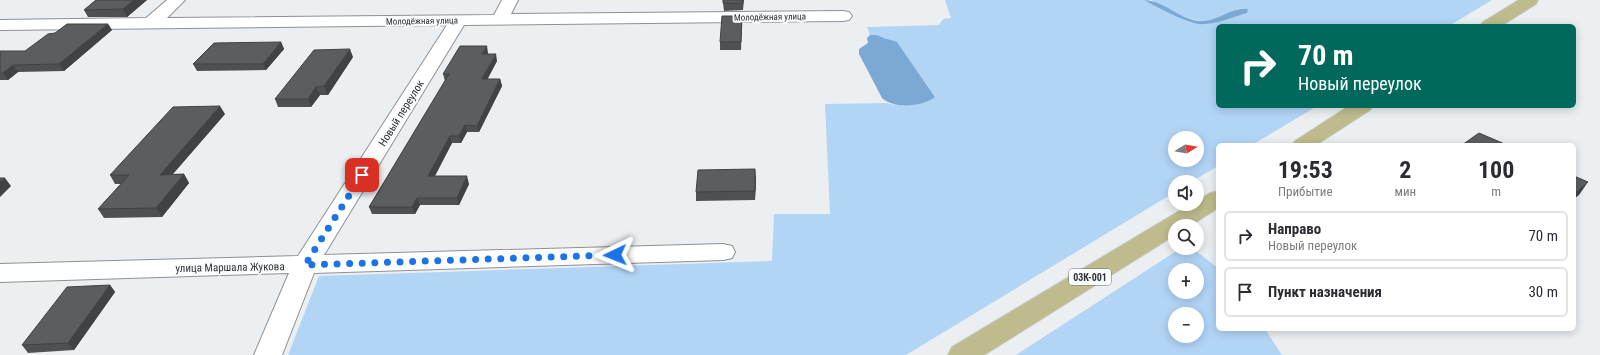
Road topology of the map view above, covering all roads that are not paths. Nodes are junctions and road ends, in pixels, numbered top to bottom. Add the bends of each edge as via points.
1 (176, 0) edge
2 (510, 0) edge
3 (1530, 0) edge
4 (843, 16) dead end
5 (459, 20) junction
6 (500, 20) junction
7 (150, 24) junction
8 (1492, 24) edge
9 (0, 25) edge
10 (1360, 108) edge
11 (1305, 143) edge
12 (1216, 199) edge
13 (723, 252) dead end
14 (305, 265) junction
15 (0, 273) edge
16 (268, 355) edge
17 (962, 355) edge

1 - 7 street
2 - 6 street
3 - 8 main road
4 - 6 street, Молодёжная улица
5 - 6 street, Молодёжная улица
5 - 7 street, Молодёжная улица
5 - 14 street, Новый переулок
7 - 9 street, Молодёжная улица
10 - 11 main road
12 - 17 main road, 03К-001
13 - 14 street, улица Маршала Жукова
14 - 15 street, улица Маршала Жукова
14 - 16 street, Новый переулок

